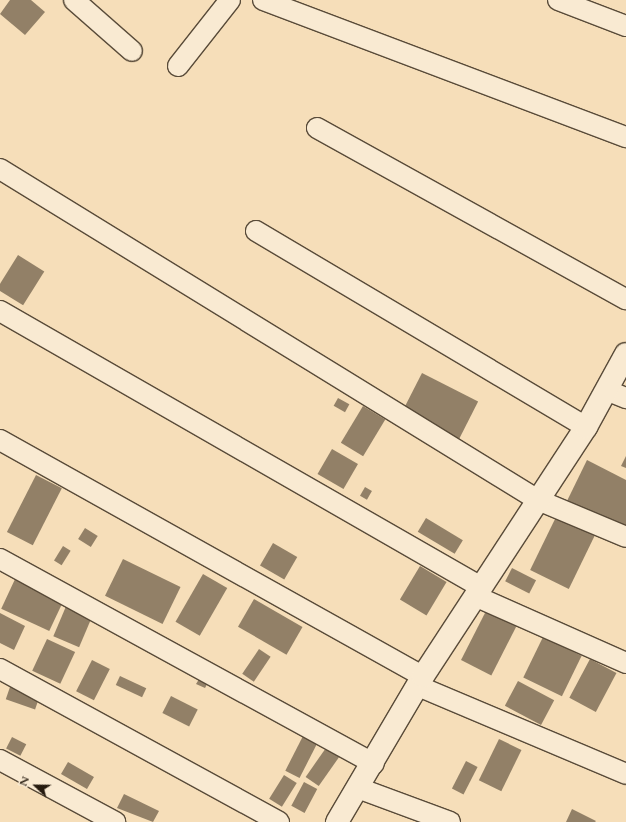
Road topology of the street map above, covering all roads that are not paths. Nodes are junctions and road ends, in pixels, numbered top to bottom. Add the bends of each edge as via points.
1 (74, 0) edge
2 (230, 0) edge
3 (263, 0) edge
4 (558, 0) edge
5 (626, 26) edge
6 (132, 50) dead end
7 (178, 66) dead end
8 (316, 128) dead end
9 (626, 137) edge
10 (0, 169) edge
11 (256, 231) dead end
12 (626, 299) edge
13 (0, 311) edge
14 (626, 354) edge
15 (606, 390) junction
16 (626, 398) edge
17 (586, 427) junction
18 (0, 440) edge
19 (538, 500) junction
20 (626, 537) edge
21 (0, 559) edge
22 (478, 591) junction
23 (626, 663) edge
24 (0, 669) edge
25 (420, 681) junction
26 (0, 760) edge
27 (374, 764) junction
28 (626, 774) edge
29 (358, 788) junction
30 (115, 822) edge
31 (279, 822) edge
32 (337, 822) edge
33 (450, 822) edge

1 - 6 street
2 - 7 street
3 - 9 street
4 - 5 street
8 - 12 street
10 - 19 street
11 - 17 street
13 - 22 street
14 - 15 street
15 - 16 street
15 - 17 street
17 - 19 street
18 - 25 street
19 - 20 street
19 - 22 street
21 - 27 street
22 - 23 street
22 - 25 street
24 - 31 street
25 - 27 street
25 - 28 street
26 - 30 street
27 - 29 street
29 - 32 street
29 - 33 street

